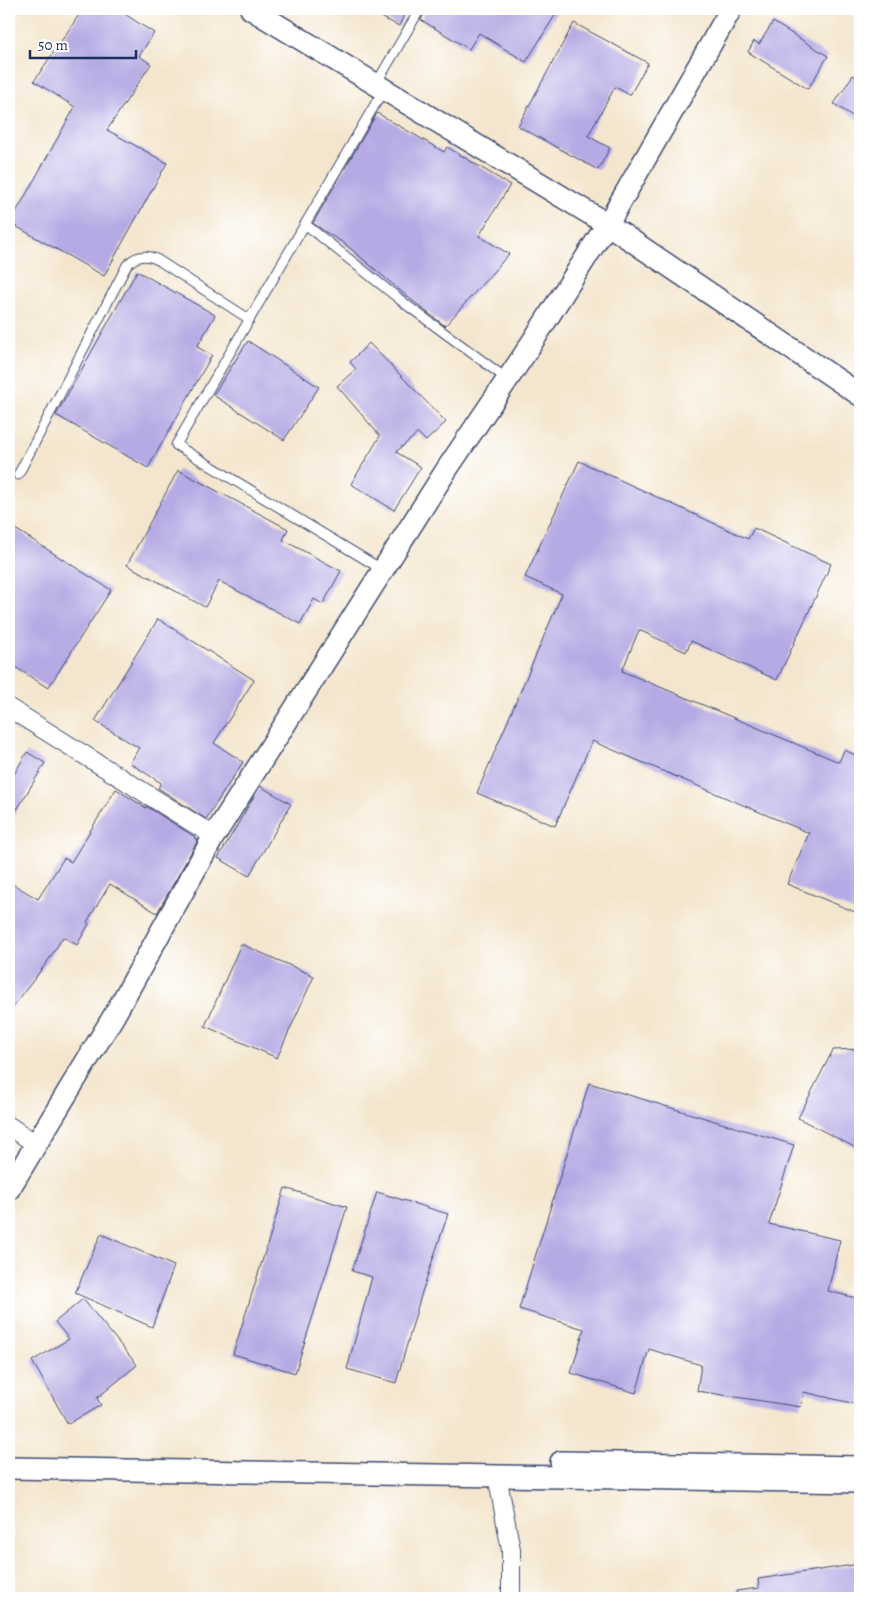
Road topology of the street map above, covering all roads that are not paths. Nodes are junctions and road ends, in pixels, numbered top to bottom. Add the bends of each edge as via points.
1 (251, 9) edge
2 (420, 9) edge
3 (731, 9) edge
4 (380, 86) junction
5 (305, 224) junction
6 (607, 224) junction
7 (249, 319) junction
8 (508, 379) junction
9 (860, 395) edge
10 (18, 475) dead end
11 (383, 570) junction
12 (9, 708) edge
13 (214, 836) junction
14 (9, 1126) edge
15 (36, 1144) junction
16 (9, 1189) edge
17 (9, 1455) edge
18 (860, 1467) edge
19 (9, 1468) edge
20 (497, 1475) junction
21 (860, 1482) edge
22 (511, 1598) edge

1 - 4 street
2 - 4 lane
3 - 6 street
4 - 5 lane
4 - 6 street
5 - 7 lane
5 - 8 lane
6 - 8 street
6 - 9 street
7 - 10 lane via 158,260 145,256 134,259
7 - 11 lane via 176,445
8 - 11 street
11 - 13 street
12 - 13 street
13 - 15 street via 115,1014
14 - 15 street
15 - 16 street
17 - 18 street
19 - 20 street
20 - 21 street
20 - 22 street via 511,1550

